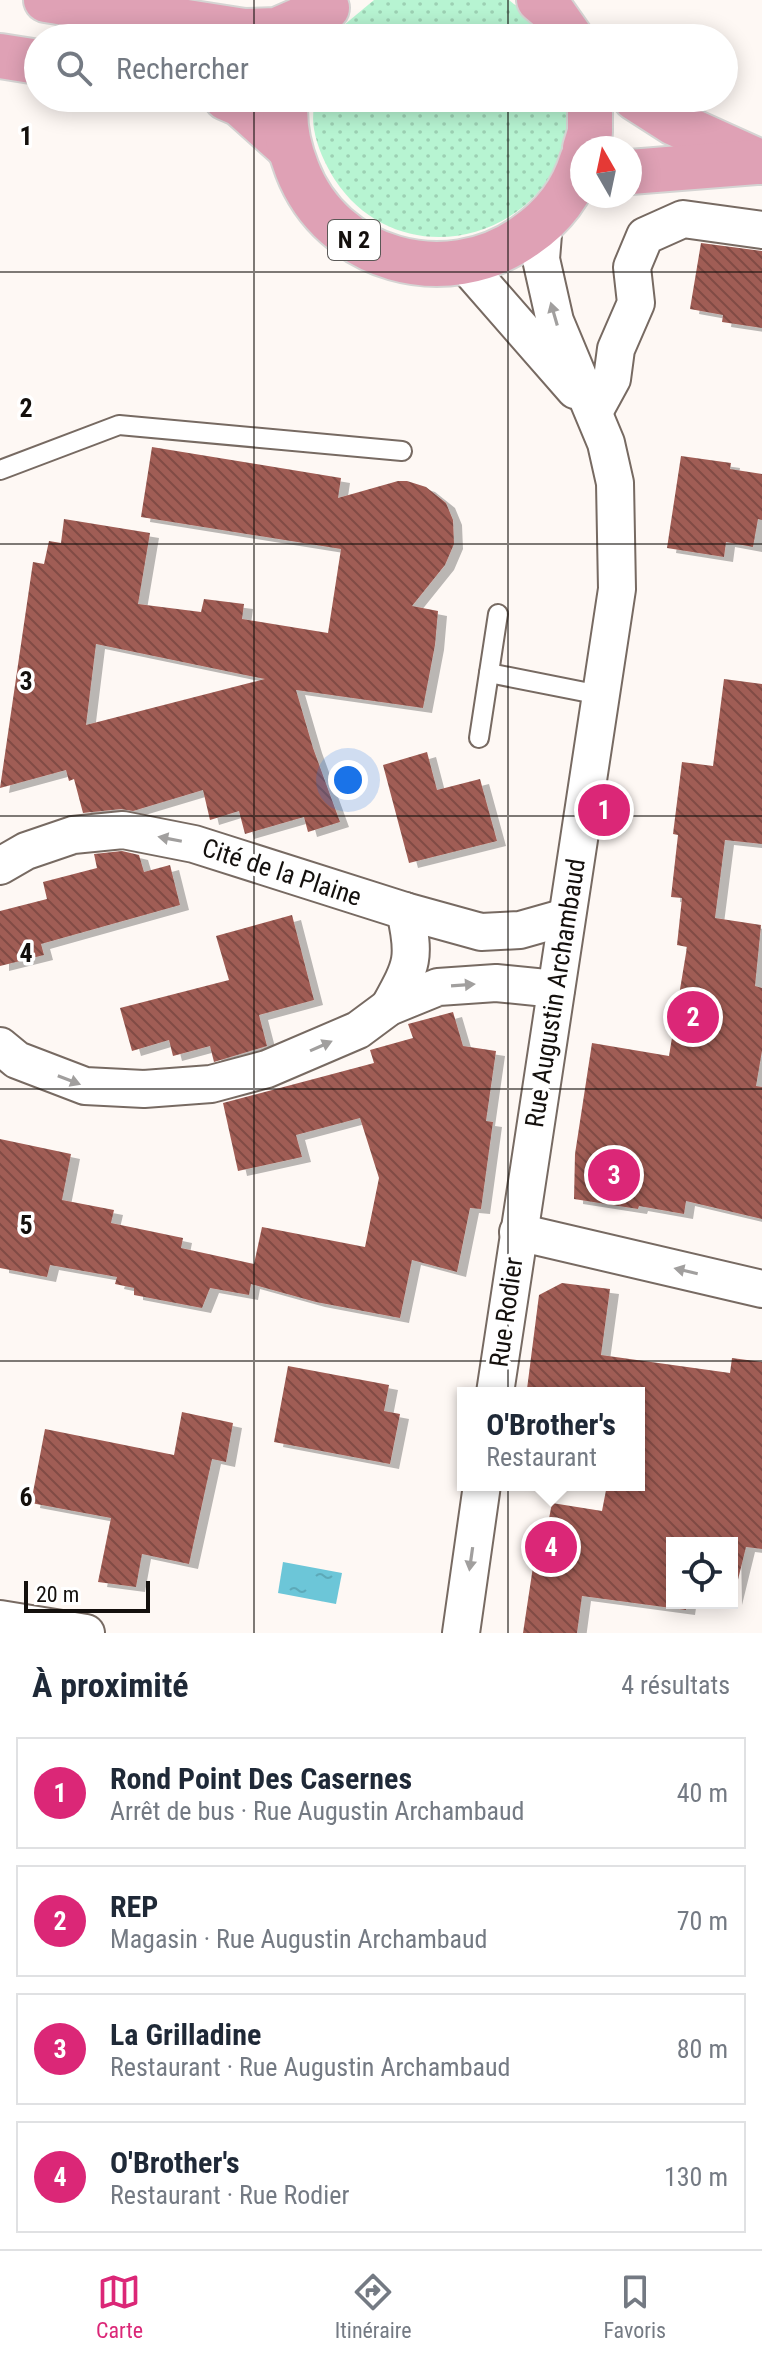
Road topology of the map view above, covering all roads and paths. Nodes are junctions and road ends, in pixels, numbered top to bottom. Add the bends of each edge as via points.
1 (46, 0) edge
2 (539, 0) edge
3 (323, 15) edge
4 (199, 24) edge
5 (295, 24) edge
6 (561, 24) edge
7 (0, 56) edge
8 (24, 60) edge
9 (249, 112) edge
10 (285, 112) edge
11 (590, 112) edge
12 (657, 112) edge
13 (589, 136) edge
14 (289, 148) junction
15 (761, 162) edge
16 (642, 171) edge
17 (570, 188) edge
18 (544, 222) junction
19 (762, 230) edge
20 (464, 263) junction
21 (594, 412) junction
22 (402, 451) dead end
23 (0, 470) edge
24 (498, 614) dead end
25 (489, 673) junction
26 (600, 695) junction
27 (479, 738) dead end
28 (0, 866) edge
29 (405, 911) junction
30 (566, 917) junction
31 (556, 989) junction
32 (389, 1007) junction
33 (0, 1046) edge
34 (518, 1232) junction
35 (762, 1289) edge
36 (496, 1387) edge
37 (481, 1491) edge
38 (0, 1619) edge
39 (86, 1633) edge
40 (461, 1633) edge

1 - 4 main road
2 - 6 main road
3 - 5 main road
7 - 8 main road
9 - 14 main road, N 2
10 - 14 main road, N 2
11 - 13 main road, N 2
12 - 15 main road
14 - 20 main road, N 2 via 302,184 324,215 353,240 388,257 426,265
15 - 16 main road
17 - 18 main road, N 2
18 - 20 main road, N 2 via 507,249
21 -> 18 street, Rue Augustin Archambaud via 555,321 541,259
19 - 21 street via 683,219 645,236 632,267 636,303 616,349 612,379
20 - 21 street, Rue Augustin Archambaud
21 - 26 street, Rue Augustin Archambaud via 615,483 617,589
22 - 23 lane via 119,425
24 - 25 lane
25 - 26 lane
25 - 27 lane
26 - 30 street, Rue Augustin Archambaud
29 -> 28 street, Cité de la Plaine via 194,844 123,830 73,835
29 - 30 street, Cité de la Plaine via 481,932 520,930
29 - 32 street via 413,948 406,977
30 - 31 street, Rue Augustin Archambaud
32 -> 31 street via 438,987 496,983
31 - 34 street, Rue Augustin Archambaud
33 -> 32 street via 17,1060 85,1086 211,1084 267,1069 358,1030
35 -> 34 street
34 - 36 street, Rue Rodier
37 -> 40 street
38 - 39 street

